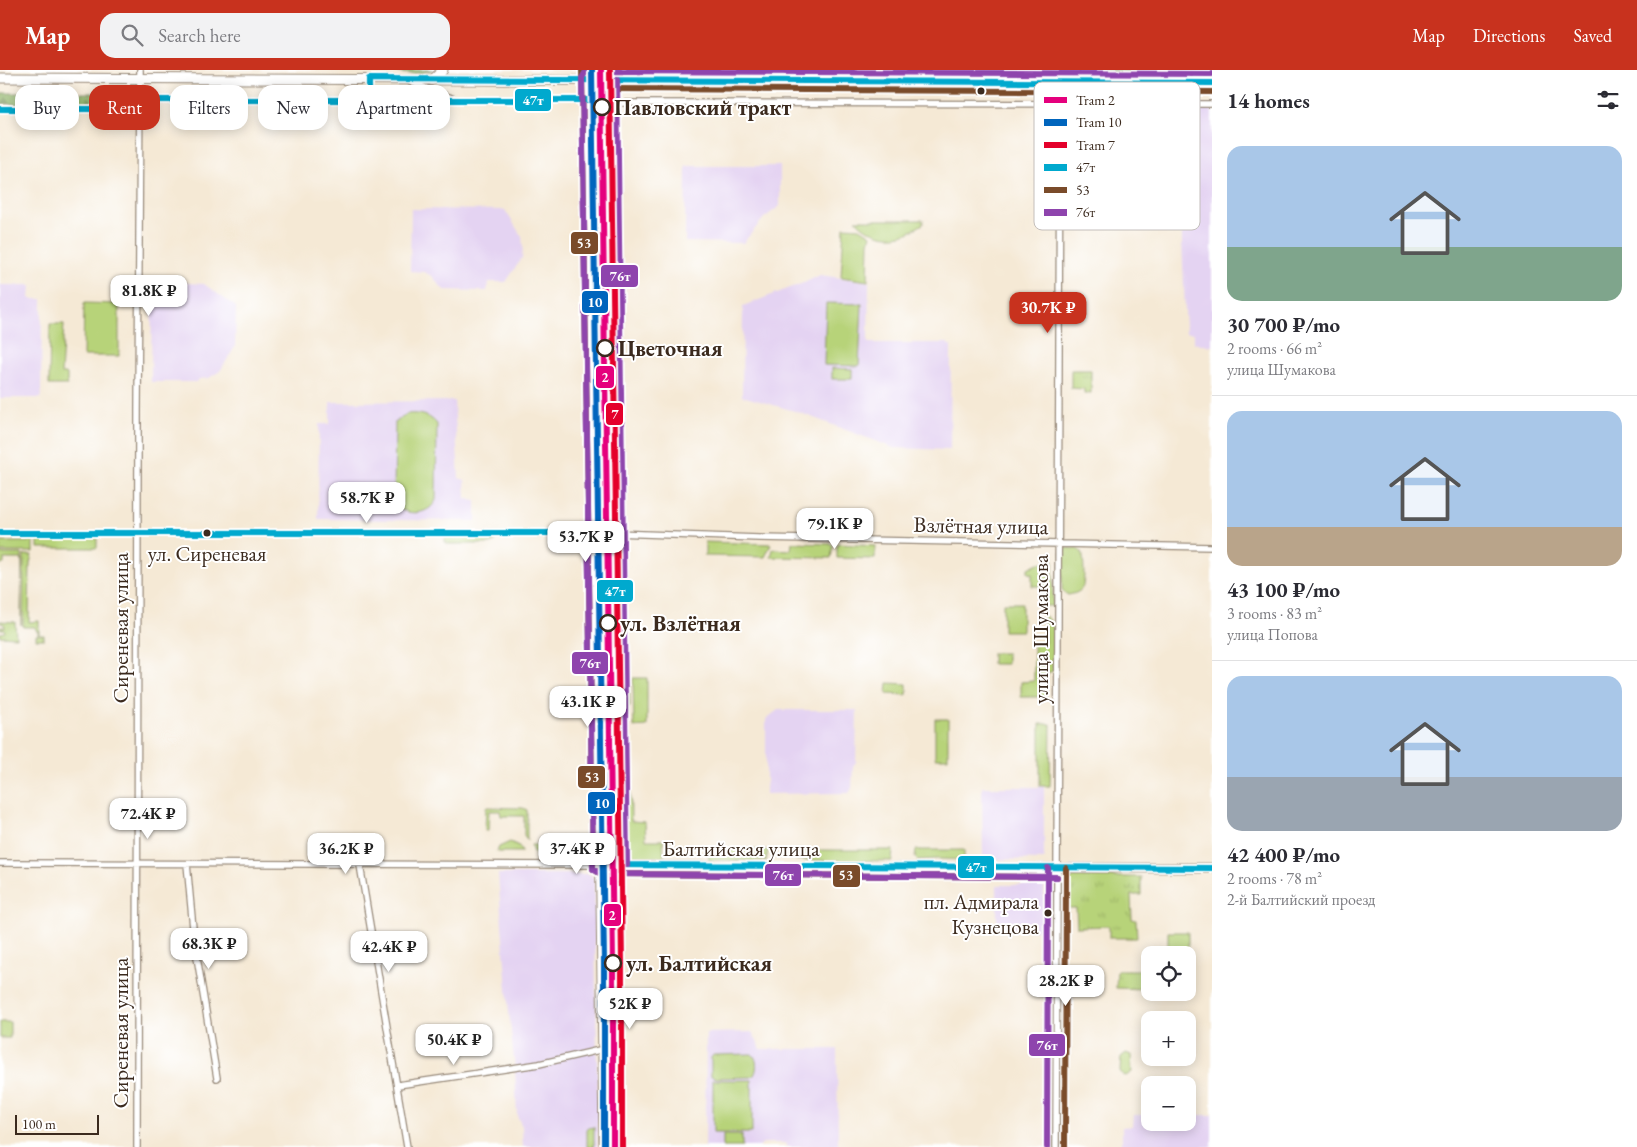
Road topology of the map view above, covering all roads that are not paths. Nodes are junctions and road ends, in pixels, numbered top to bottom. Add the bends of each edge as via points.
1 (443, 70) edge
2 (591, 70) edge
3 (608, 70) edge
4 (746, 70) edge
5 (140, 74) edge
6 (0, 78) edge
7 (369, 80) junction
8 (403, 80) junction
9 (432, 80) junction
10 (591, 80) junction
11 (608, 80) junction
12 (799, 81) junction
13 (1060, 82) edge
14 (369, 85) edge
15 (160, 100) edge
16 (591, 100) junction
17 (338, 101) edge
18 (450, 101) edge
19 (462, 101) junction
20 (608, 103) junction
21 (1034, 103) edge
22 (0, 109) edge
23 (89, 109) edge
24 (140, 130) edge
25 (1059, 230) edge
26 (594, 272) junction
27 (610, 272) junction
28 (597, 533) junction
29 (0, 534) edge
30 (138, 534) junction
31 (614, 534) junction
32 (1058, 544) junction
33 (1212, 547) edge
34 (0, 863) edge
35 (138, 863) junction
36 (187, 864) junction
37 (360, 864) junction
38 (601, 865) junction
39 (618, 865) junction
40 (1057, 868) junction
41 (1212, 868) edge
42 (618, 912) junction
43 (602, 913) junction
44 (604, 1048) junction
45 (217, 1078) dead end
46 (398, 1085) junction
47 (137, 1147) edge
48 (407, 1147) edge
49 (604, 1147) edge
50 (620, 1147) edge
51 (1056, 1147) edge

1 - 9 main road
2 - 10 main road
3 - 11 main road
4 - 12 main road
5 - 6 main road
5 - 7 main road
7 - 8 main road
7 - 14 street
8 - 9 main road
8 - 19 street
9 - 10 main road
10 - 11 main road
10 - 16 main road
11 - 12 main road
11 - 20 main road
12 - 13 main road
15 - 17 street
16 - 19 street
16 - 26 main road
18 - 19 street
20 - 21 street
20 - 27 main road
22 - 23 street
24 - 30 street, Сиреневая улица
25 - 32 street, улица Шумакова
26 - 27 main road
26 - 28 main road
27 - 31 main road
28 - 30 street, Взлётная улица
28 - 31 street, Взлётная улица
28 - 38 main road
29 - 30 street, Взлётная улица
30 - 35 street, Сиреневая улица
31 - 32 street, Взлётная улица
31 - 39 main road
32 - 33 street, Взлётная улица
32 - 40 street, улица Шумакова
34 - 35 street, Балтийская улица
35 - 36 street, Балтийская улица
35 - 47 street, Сиреневая улица
36 - 37 street, Балтийская улица
36 - 45 street via 194,939
37 - 38 street, Балтийская улица
37 - 46 street
38 - 39 main road, Балтийская улица
38 - 43 main road
39 - 40 main road, Балтийская улица
39 - 42 main road
40 - 41 main road, Балтийская улица
40 - 51 street, улица Шумакова
42 - 43 main road
42 - 50 main road
43 - 44 main road
44 - 46 street via 539,1064
44 - 49 main road
46 - 48 street

